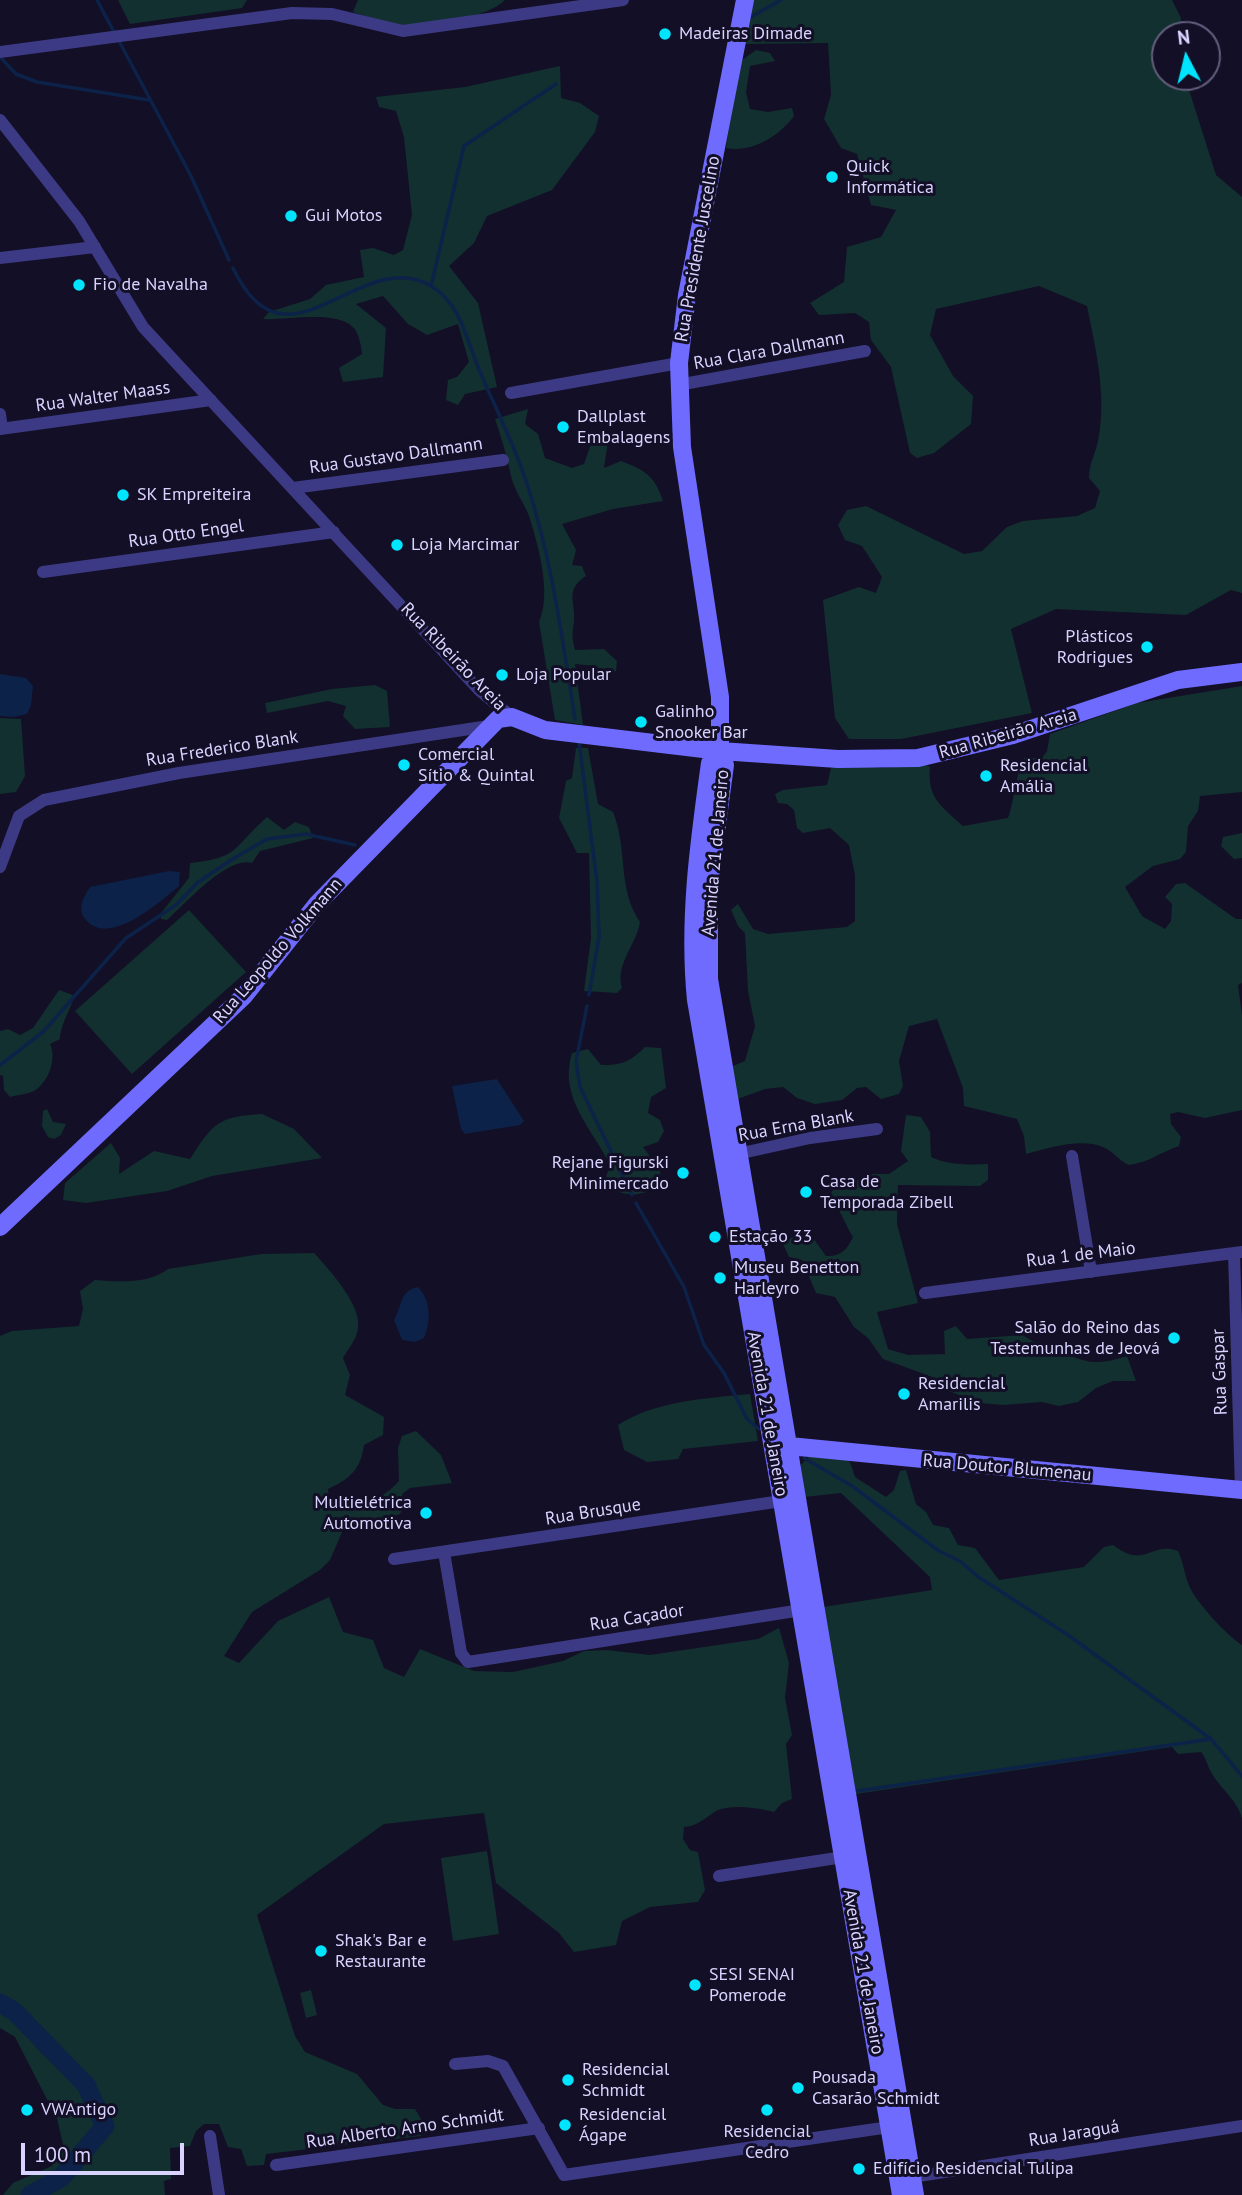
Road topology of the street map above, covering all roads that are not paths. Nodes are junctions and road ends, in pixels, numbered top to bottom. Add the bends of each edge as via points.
1 (623, 0) edge
2 (745, 0) edge
3 (0, 52) edge
4 (0, 120) edge
5 (96, 247) junction
6 (0, 258) edge
7 (865, 351) dead end
8 (678, 363) junction
9 (678, 385) junction
10 (511, 393) dead end
11 (211, 400) junction
12 (0, 414) edge
13 (1, 429) edge
14 (503, 460) dead end
15 (293, 488) junction
16 (334, 532) junction
17 (43, 572) dead end
18 (1242, 672) edge
19 (516, 719) junction
20 (489, 726) junction
21 (720, 751) junction
22 (0, 867) edge
23 (877, 1129) dead end
24 (730, 1155) junction
25 (1072, 1156) dead end
26 (0, 1227) edge
27 (1238, 1253) edge
28 (1091, 1272) junction
29 (925, 1293) dead end
30 (780, 1445) junction
31 (1241, 1490) edge
32 (789, 1500) junction
33 (444, 1552) junction
34 (394, 1559) dead end
35 (808, 1609) junction
36 (850, 1856) junction
37 (719, 1876) dead end
38 (455, 2064) dead end
39 (896, 2126) junction
40 (1242, 2126) edge
41 (539, 2128) junction
42 (211, 2136) dead end
43 (276, 2165) dead end
44 (912, 2177) junction
45 (219, 2195) edge
46 (901, 2195) edge
47 (915, 2195) edge

1 - 3 street via 403,31 332,14 292,13
2 - 8 street, Rua Presidente Juscelino
4 - 5 street, Rua Ribeirão Areia
5 - 6 street
5 - 11 street, Rua Ribeirão Areia via 142,327
7 - 9 street, Rua Clara Dallmann
8 - 9 street, Rua Presidente Juscelino
8 - 10 street
9 - 21 street, Rua Presidente Juscelino via 686,476 720,697
11 - 13 street, Rua Walter Maass
11 - 15 street, Rua Ribeirão Areia
12 - 13 street
14 - 15 street, Rua Gustavo Dallmann
15 - 16 street, Rua Ribeirão Areia
16 - 17 street, Rua Otto Engel
16 - 19 street, Rua Ribeirão Areia via 479,690
18 - 21 street, Rua Ribeirão Areia via 1178,680 1013,734 918,758 838,759
19 - 20 street
19 - 21 street, Rua Ribeirão Areia via 545,730
20 - 22 street, Rua Frederico Blank via 165,775 44,800 19,816
20 - 26 street, Rua Leopoldo Volkmann via 317,904 244,996
21 - 24 street, Avenida 21 de Janeiro via 710,763 693,923
23 - 24 street, Rua Erna Blank
24 - 30 street, Avenida 21 de Janeiro
25 - 28 street
27 - 28 street, Rua 1 de Maio
27 - 31 street, Rua Gaspar
28 - 29 street, Rua 1 de Maio
30 - 31 street, Rua Doutor Blumenau
30 - 32 street, Avenida 21 de Janeiro
32 - 33 street, Rua Brusque
32 - 35 street, Avenida 21 de Janeiro
33 - 34 street, Rua Brusque
33 - 35 street, Rua Caçador via 461,1653 472,1662
35 - 36 street, Avenida 21 de Janeiro
36 - 37 street
36 - 39 street, Avenida 21 de Janeiro
38 - 41 street via 488,2061 503,2066
39 - 41 street via 564,2175
39 - 44 street, Avenida 21 de Janeiro
39 - 46 street, Avenida 21 de Janeiro
40 - 44 street, Rua Jaraguá
41 - 43 street, Rua Alberto Arno Schmidt
42 - 45 street
44 - 47 street, Avenida 21 de Janeiro

